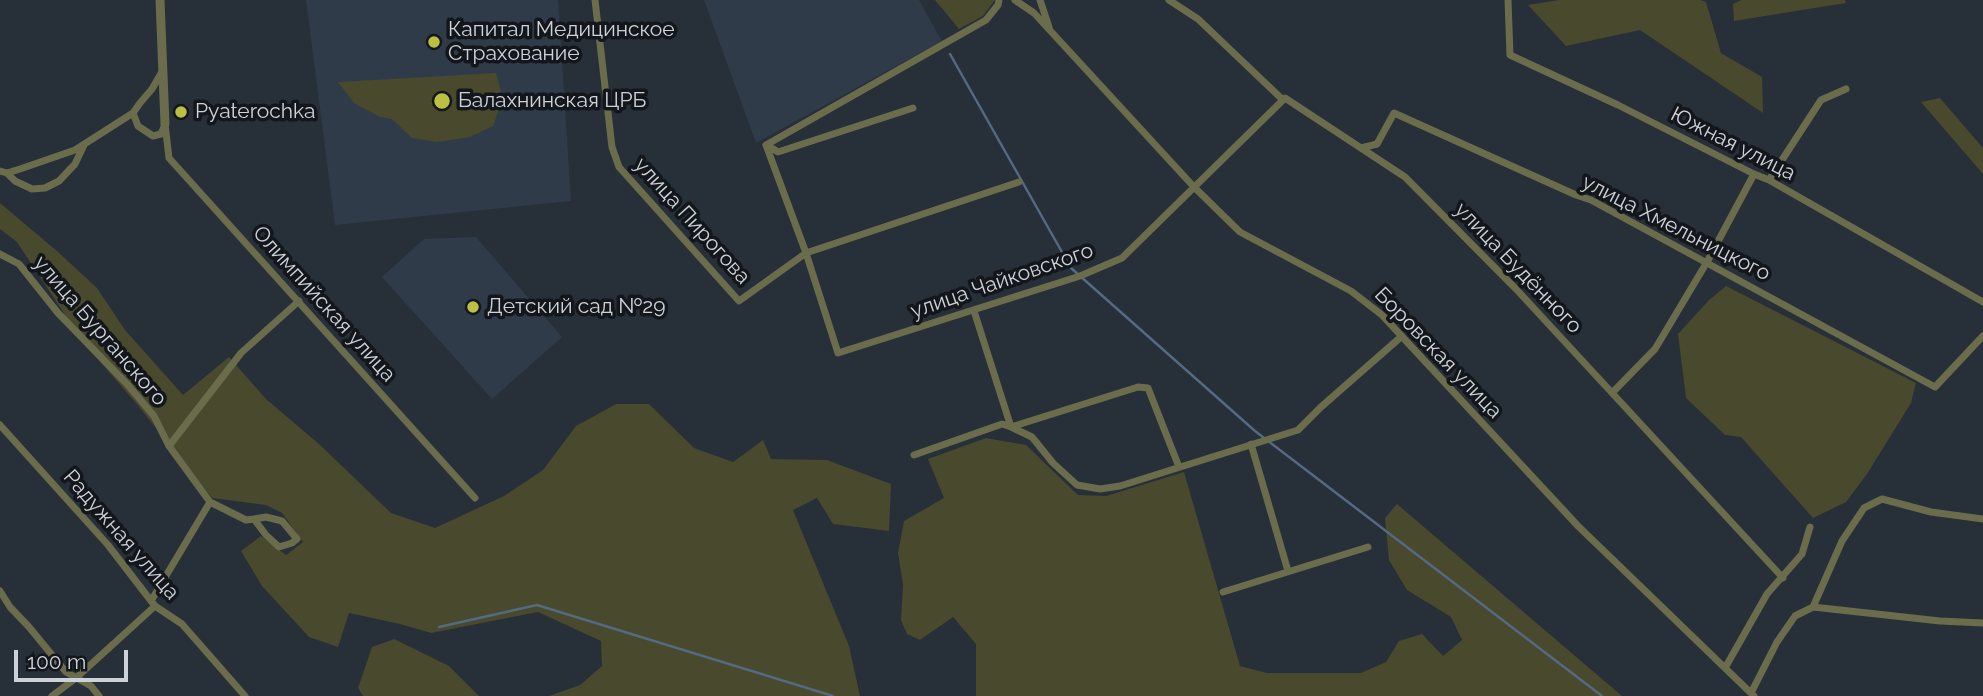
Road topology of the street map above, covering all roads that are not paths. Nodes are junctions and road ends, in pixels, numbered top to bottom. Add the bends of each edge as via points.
1 (160, 0) edge
2 (595, 0) edge
3 (1040, 0) edge
4 (1169, 0) edge
5 (1508, 0) edge
6 (1016, 1) edge
7 (999, 2) edge
8 (1051, 31) junction
9 (163, 70) junction
10 (1846, 89) dead end
11 (1283, 100) junction
12 (913, 108) dead end
13 (134, 113) junction
14 (165, 124) junction
15 (84, 145) junction
16 (766, 145) junction
17 (1361, 148) junction
18 (3, 172) edge
19 (1754, 174) junction
20 (1769, 180) junction
21 (1019, 183) dead end
22 (1194, 187) junction
23 (806, 253) junction
24 (0, 254) edge
25 (1707, 262) junction
26 (299, 301) junction
27 (1983, 302) edge
28 (974, 311) junction
29 (1402, 336) junction
30 (1983, 336) edge
31 (1612, 393) junction
32 (0, 425) edge
33 (1011, 427) junction
34 (1251, 444) junction
35 (169, 446) junction
36 (914, 455) dead end
37 (1179, 467) junction
38 (475, 498) dead end
39 (210, 502) junction
40 (254, 519) junction
41 (1983, 519) edge
42 (1810, 527) dead end
43 (1367, 547) dead end
44 (1288, 571) junction
45 (1783, 578) junction
46 (0, 592) edge
47 (1223, 593) dead end
48 (153, 603) junction
49 (1813, 607) junction
50 (1983, 623) edge
51 (1725, 668) junction
52 (76, 678) junction
53 (1753, 695) edge
54 (52, 696) edge
55 (99, 696) edge
56 (245, 696) edge

1 - 9 street, Олимпийская улица
2 - 23 street, улица Пирогова via 612,147 619,167 739,301
3 - 8 street, Боровская улица
4 - 11 street, улица Будённого via 1198,19
5 - 19 street, Южная улица via 1510,55
6 - 7 street
6 - 8 street, Боровская улица
7 - 16 street via 986,20
8 - 22 street, Боровская улица
9 - 13 street
9 - 14 street, Олимпийская улица
10 - 20 street via 1821,100
11 - 17 street, улица Будённого
11 - 22 street, улица Чайковского
12 - 16 street via 778,152
13 - 14 street via 138,126 153,136 162,134
13 - 15 street
14 - 26 street, Олимпийская улица via 169,158
15 - 18 street via 42,163
15 - 18 street via 75,164 45,188 32,189
16 - 23 street
17 - 25 street, улица Хмельницкого via 1377,144 1394,113 1591,200
17 - 31 street, улица Будённого via 1405,177
19 - 20 street, Южная улица
19 - 25 street
20 - 27 street, Южная улица
21 - 23 street
22 - 28 street, улица Чайковского via 1122,258
22 - 29 street, Боровская улица via 1240,232 1351,291
23 - 28 street, улица Чайковского via 838,353
24 - 35 street, улица Бурганского via 19,264 58,313 127,384 154,416
25 - 30 street, улица Хмельницкого via 1935,387
25 - 31 street via 1655,349
26 - 35 street via 241,353
26 - 38 street, Олимпийская улица
28 - 33 street
29 - 34 street via 1297,430
29 - 51 street, Боровская улица via 1578,526
31 - 45 street, улица Будённого
32 - 48 street, Радужная улица via 108,545
33 - 36 street via 1002,424
33 - 37 street via 1031,437 1077,485 1120,486
33 - 37 street via 1148,388
34 - 37 street
34 - 44 street
35 - 39 street, улица Бурганского
39 - 40 street, улица Бурганского via 246,520
39 - 48 street
40 - 40 street, улица Бурганского via 279,547 297,539 282,520
41 - 49 street via 1882,499 1864,508 1842,541
42 - 45 street via 1802,554
43 - 44 street
44 - 47 street
45 - 51 street via 1767,594
46 - 52 street via 66,672
48 - 52 street
48 - 56 street, Радужная улица via 182,624
49 - 50 street
49 - 53 street via 1795,616 1777,642
51 - 53 street, Боровская улица
52 - 54 street
52 - 55 street

